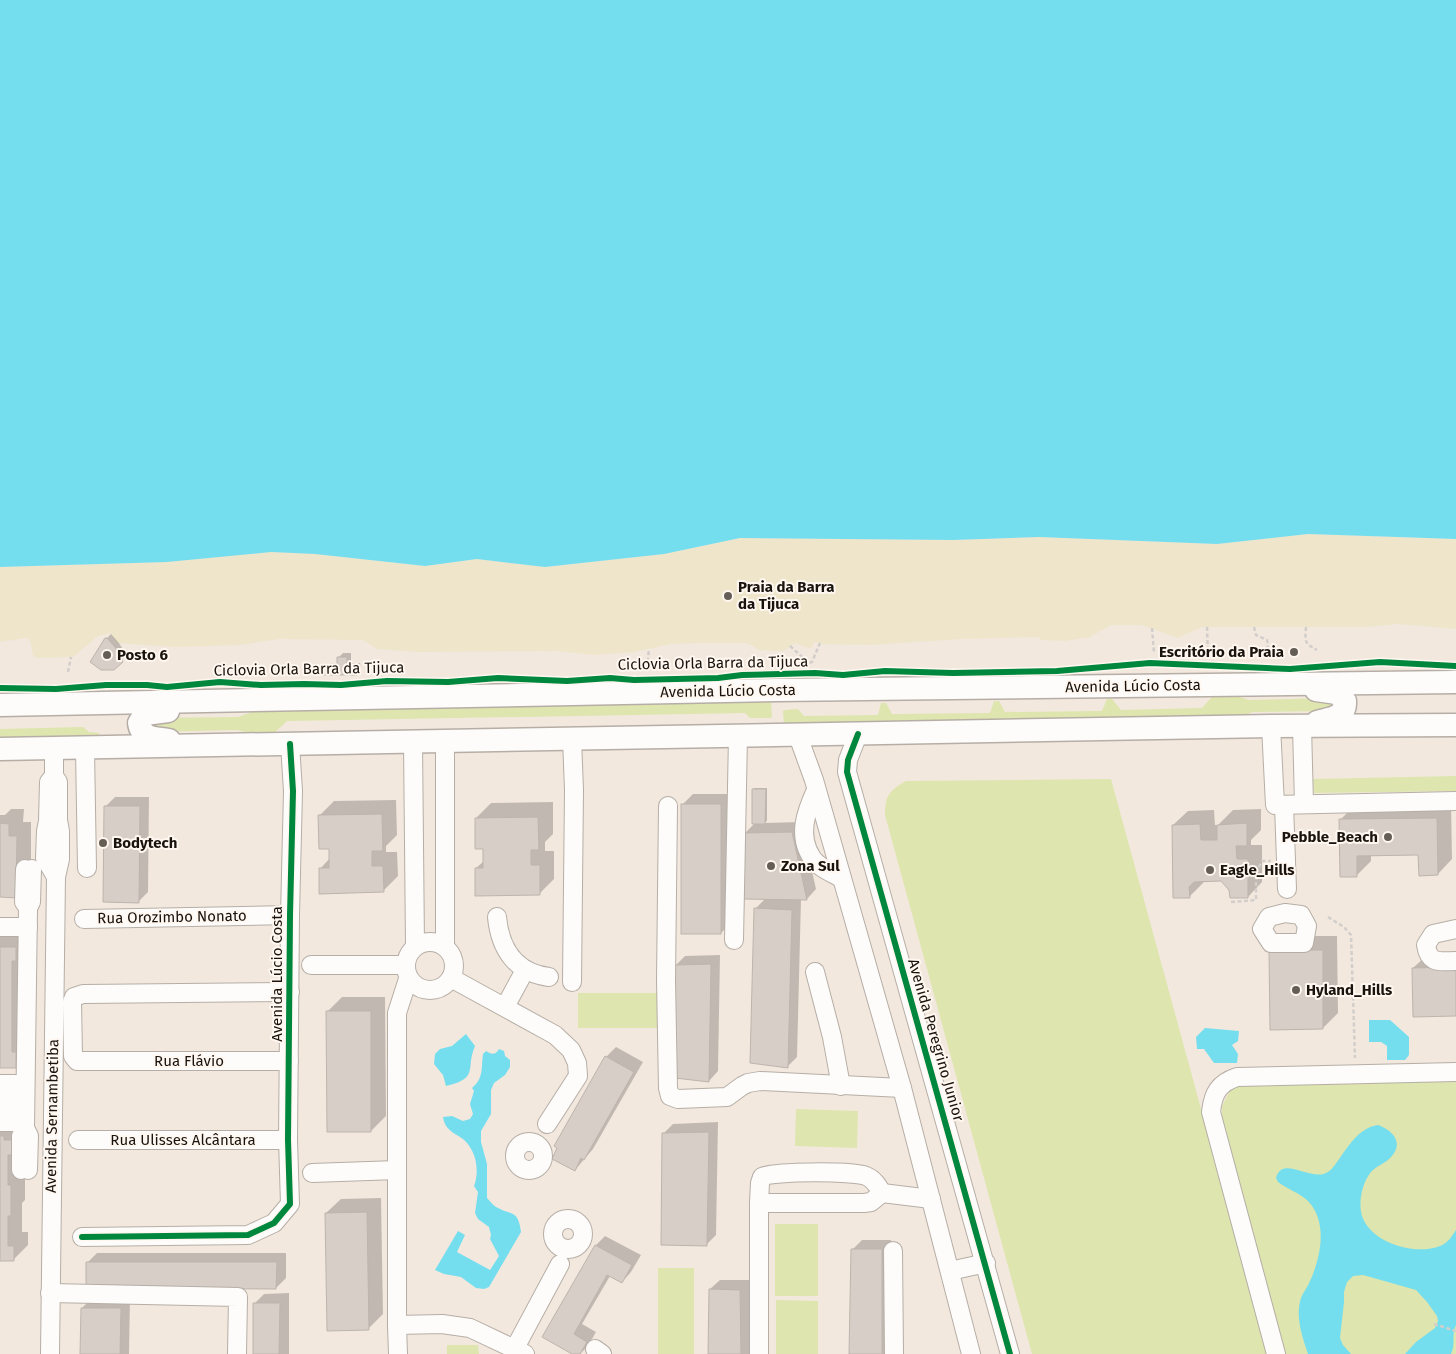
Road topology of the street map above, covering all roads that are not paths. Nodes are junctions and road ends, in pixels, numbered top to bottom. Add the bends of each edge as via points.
1 (1456, 682) edge
2 (1261, 684) junction
3 (224, 702) junction
4 (0, 705) edge
5 (1456, 725) edge
6 (1271, 726) junction
7 (1302, 726) junction
8 (858, 734) junction
9 (738, 736) junction
10 (798, 736) junction
11 (572, 739) junction
12 (445, 740) junction
13 (413, 741) junction
14 (290, 744) junction
15 (200, 745) junction
16 (85, 748) junction
17 (0, 749) edge
18 (54, 749) junction
19 (816, 790) junction
20 (1456, 801) edge
21 (1304, 804) junction
22 (1279, 805) junction
23 (668, 806) dead end
24 (87, 868) dead end
25 (28, 869) dead end
26 (842, 878) junction
27 (1287, 889) junction
28 (1295, 914) junction
29 (290, 915) junction
30 (1275, 915) junction
31 (497, 917) dead end
32 (0, 918) edge
33 (28, 918) junction
34 (84, 919) dead end
35 (0, 927) edge
36 (1456, 929) edge
37 (734, 940) dead end
38 (415, 946) junction
39 (446, 947) junction
40 (1456, 961) edge
41 (311, 965) dead end
42 (525, 970) junction
43 (407, 972) junction
44 (815, 972) dead end
45 (549, 976) dead end
46 (451, 978) junction
47 (572, 982) dead end
48 (290, 992) junction
49 (505, 1007) junction
50 (290, 1061) junction
51 (1456, 1072) edge
52 (0, 1084) edge
53 (841, 1086) junction
54 (902, 1088) junction
55 (25, 1093) junction
56 (0, 1097) edge
57 (0, 1106) edge
58 (0, 1122) edge
59 (25, 1125) junction
60 (78, 1140) dead end
61 (288, 1140) junction
62 (535, 1145) dead end
63 (24, 1170) dead end
64 (397, 1170) junction
65 (312, 1173) dead end
66 (882, 1193) junction
67 (931, 1199) junction
68 (759, 1202) junction
69 (82, 1237) dead end
70 (893, 1251) dead end
71 (565, 1253) dead end
72 (986, 1262) junction
73 (950, 1271) junction
74 (50, 1294) junction
75 (397, 1325) junction
76 (520, 1351) edge
77 (50, 1354) edge
78 (237, 1354) edge
79 (398, 1354) edge
80 (759, 1354) edge
81 (894, 1354) edge
82 (971, 1354) edge
83 (1010, 1354) edge
84 (1276, 1354) edge

1 - 2 main road, Avenida Lúcio Costa
2 - 3 main road, Avenida Lúcio Costa
2 - 7 main road via 1337,693 1345,701 1345,709 1338,716
3 - 4 main road, Avenida Lúcio Costa
3 - 15 main road via 145,714 140,719 140,728 147,736
5 - 7 main road
6 - 7 main road
6 - 8 main road
6 - 22 street
7 - 21 street
8 - 10 main road
8 - 72 street, Avenida Peregrino Junior via 850,750 847,772
9 - 10 main road
9 - 11 main road
9 - 37 street
10 - 19 street
11 - 12 main road
11 - 47 street
12 - 13 main road
12 - 39 street
13 - 14 main road
13 - 38 street
14 - 15 main road
14 - 29 street, Avenida Lúcio Costa via 293,790
15 - 16 main road
16 - 18 main road
16 - 24 street
17 - 18 main road
18 - 74 street, Avenida Sernambetiba via 45,858 56,877
19 - 26 street
19 - 26 street via 806,812 806,845 812,859
20 - 21 street
21 - 22 street
22 - 27 street
23 - 53 street via 666,980 670,1096 678,1099 727,1097 748,1083 760,1082
25 - 33 street via 31,902
26 - 54 street
27 - 28 street
27 - 30 street
28 - 30 street
28 - 30 street via 1301,915 1307,926 1304,943 1271,943 1262,930
29 - 34 street, Rua Orozimbo Nonato
29 - 48 street, Avenida Lúcio Costa
31 - 42 street via 503,944
32 - 33 street
33 - 35 street
33 - 55 street
36 - 40 street via 1434,934 1426,945 1427,953 1435,961
38 - 39 street via 430,941
38 - 43 street via 406,958
39 - 46 street via 453,958
41 - 43 street
42 - 45 street
42 - 49 street
43 - 46 street via 419,988 433,990
43 - 64 street via 397,1014
44 - 53 street
46 - 49 street
48 - 50 street, Avenida Lúcio Costa
48 - 50 street, Rua Flávio via 83,994 74,997 72,1002 73,1056 77,1061
49 - 62 street via 555,1035 571,1050 577,1063 578,1076
50 - 61 street, Avenida Lúcio Costa
51 - 84 street via 1237,1077 1214,1093 1211,1112
52 - 55 street
53 - 54 street
54 - 67 street
55 - 56 street
55 - 57 street via 14,1106
55 - 59 street
58 - 59 street
59 - 63 street via 29,1136
60 - 61 street, Rua Ulisses Alcântara
61 - 69 street, Avenida Lúcio Costa via 290,1204 274,1223 248,1234
64 - 65 street
64 - 75 street
66 - 67 street
66 - 68 street via 871,1202
66 - 68 street via 866,1176 846,1173 774,1174 762,1177
67 - 73 street
68 - 80 street
70 - 81 street
71 - 76 street
72 - 73 street
72 - 83 street, Avenida Peregrino Junior
73 - 82 street
74 - 77 street, Avenida Sernambetiba
74 - 78 street via 238,1297
75 - 76 street via 442,1324 470,1328
75 - 79 street

